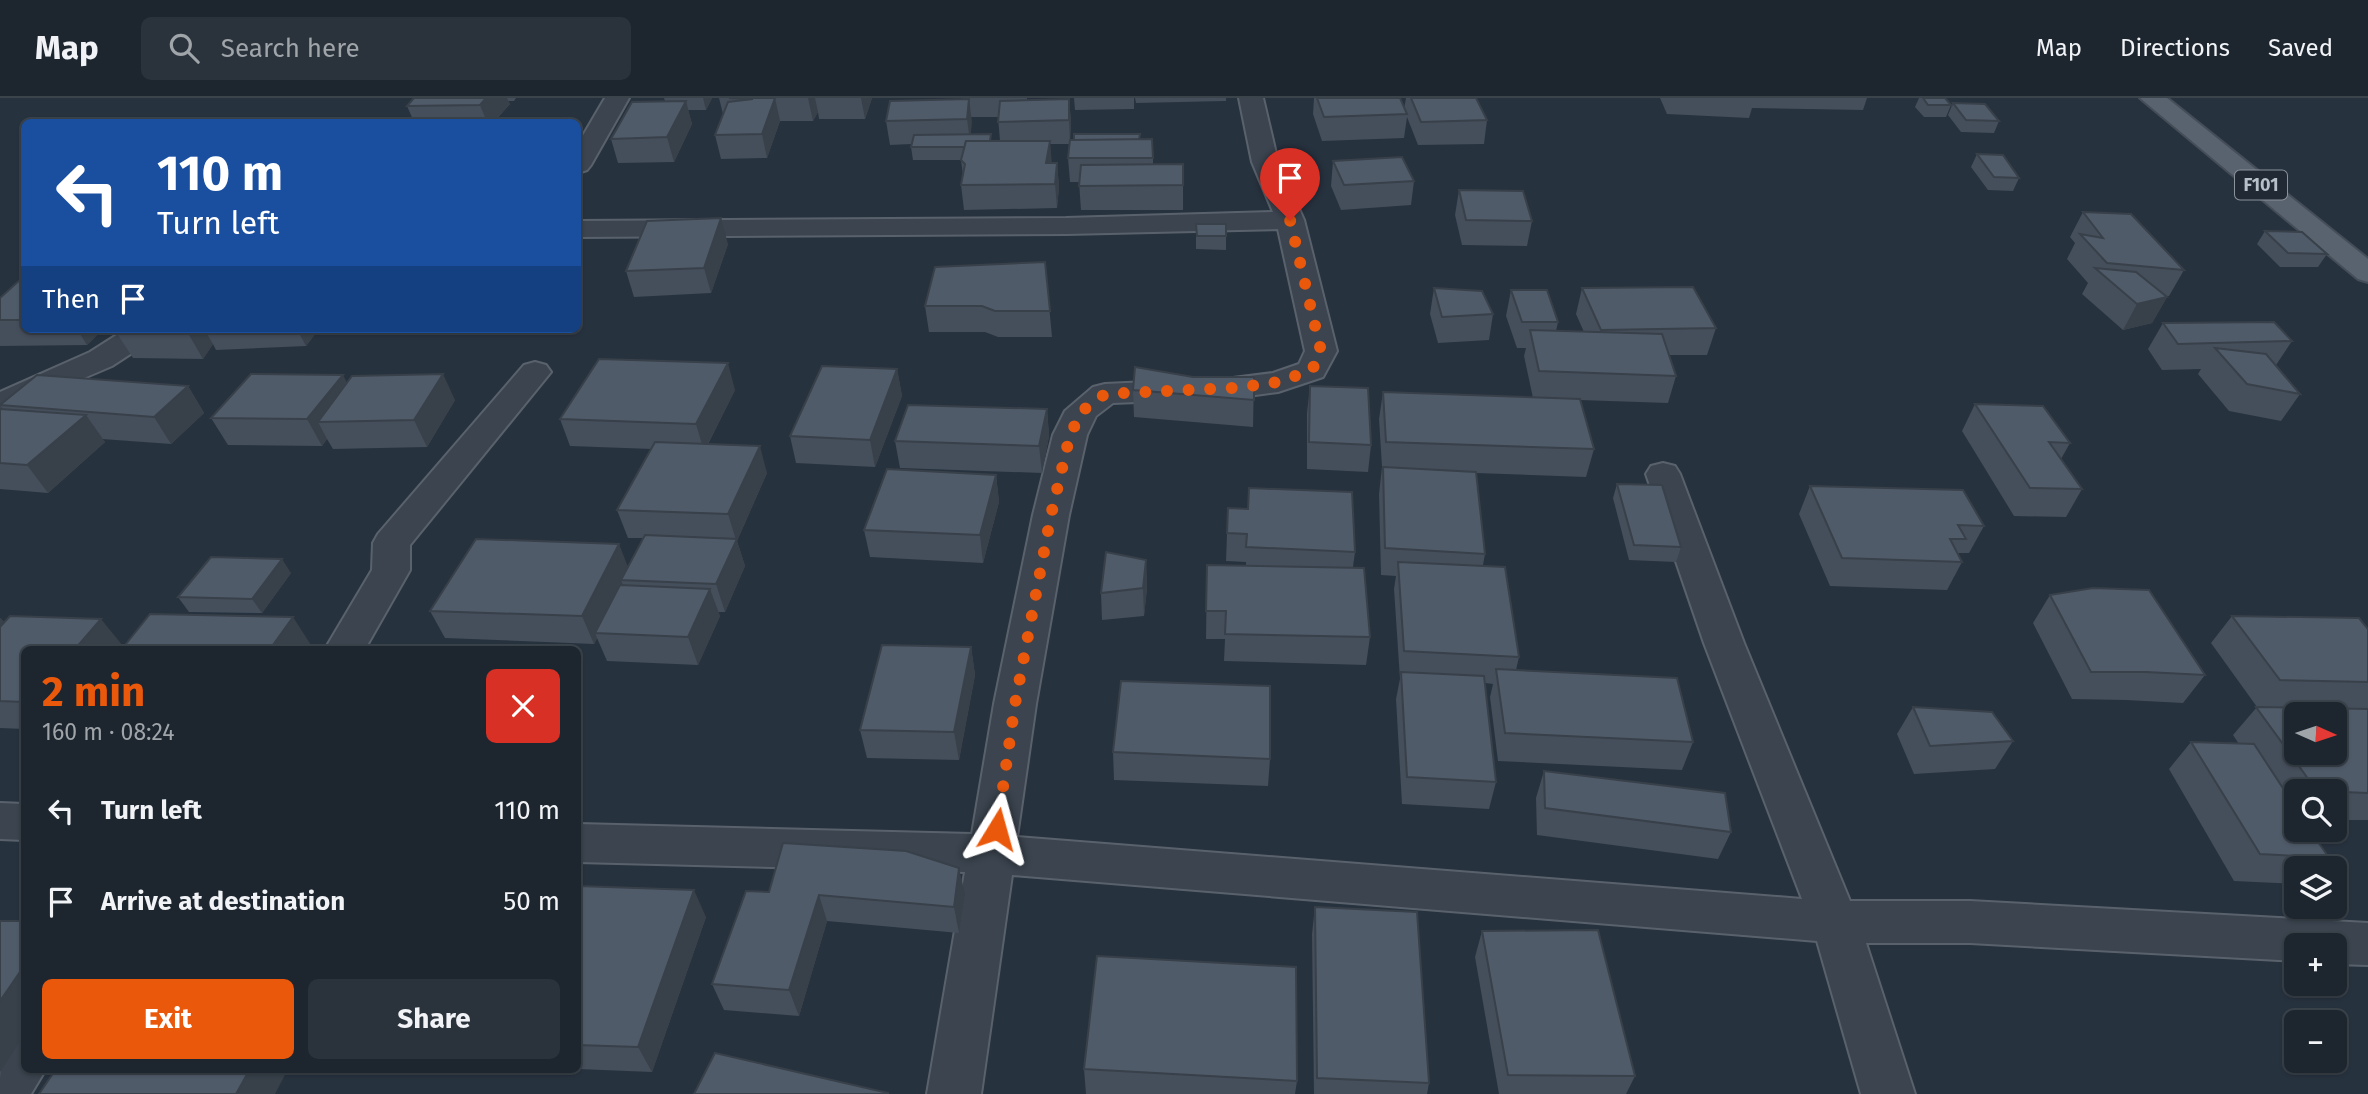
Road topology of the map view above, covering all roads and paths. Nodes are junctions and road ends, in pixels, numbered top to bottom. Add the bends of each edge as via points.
1 (617, 98) edge
2 (1251, 98) edge
3 (2152, 98) edge
4 (581, 160) edge
5 (1290, 220) junction
6 (581, 229) edge
7 (2368, 273) edge
8 (141, 333) edge
9 (535, 372) dead end
10 (0, 404) edge
11 (1663, 474) dead end
12 (347, 646) edge
13 (0, 821) edge
14 (21, 822) edge
15 (581, 844) edge
16 (993, 854) junction
17 (1835, 922) junction
18 (2368, 944) edge
19 (21, 1064) edge
20 (1, 1094) edge
21 (954, 1094) edge
22 (1888, 1094) edge

1 - 4 street
2 - 5 street via 1265,162
3 - 7 main road, F101
5 - 6 street
5 - 16 street via 1321,351 1312,370 1278,382 1234,388 1105,394 1082,411 1070,435 1015,704
8 - 10 street via 91,364
9 - 12 street via 391,543 391,570
11 - 17 street via 1724,643
13 - 14 street
15 - 16 street
16 - 17 street
16 - 21 street
17 - 18 street via 1970,922
17 - 22 street
19 - 20 street

